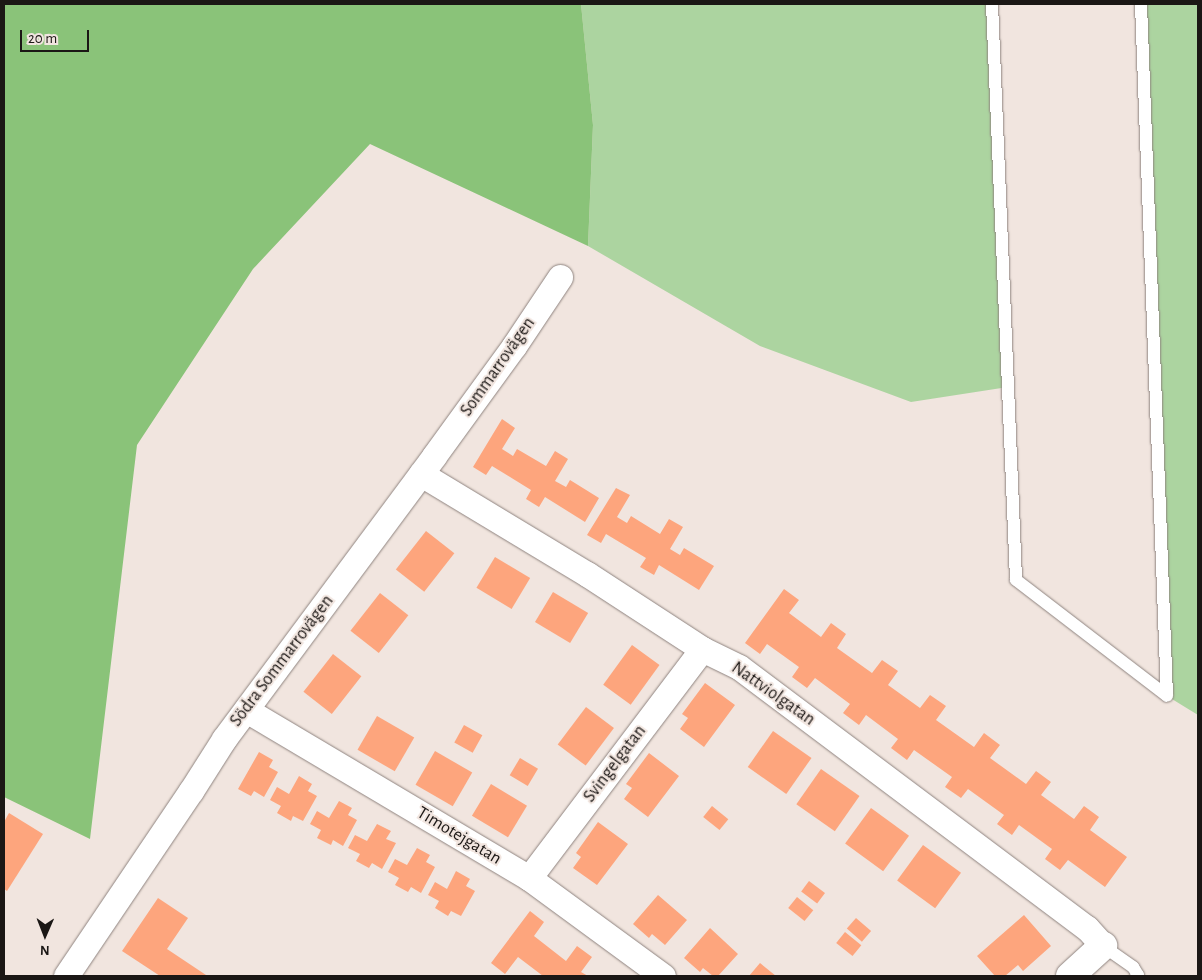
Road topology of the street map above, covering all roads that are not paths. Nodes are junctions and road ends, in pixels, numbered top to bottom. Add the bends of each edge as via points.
1 (992, 4) edge
2 (1141, 4) edge
3 (560, 277) dead end
4 (428, 465) junction
5 (702, 649) junction
6 (246, 710) junction
7 (529, 878) junction
8 (1103, 946) junction
9 (66, 976) edge
10 (662, 976) edge
11 (1070, 976) edge
12 (1136, 976) edge

1 - 2 lane via 1016,580 1167,696
3 - 4 street, Sommarrovägen
4 - 5 street, Nattviolgatan
4 - 6 street, Södra Sommarrovägen
5 - 7 street, Svingelgatan
5 - 8 street, Nattviolgatan via 739,668 1087,928
6 - 7 street, Timotejgatan
6 - 9 street, Södra Sommarrovägen
7 - 10 street, Timotejgatan
8 - 11 street
8 - 12 lane via 1133,967

